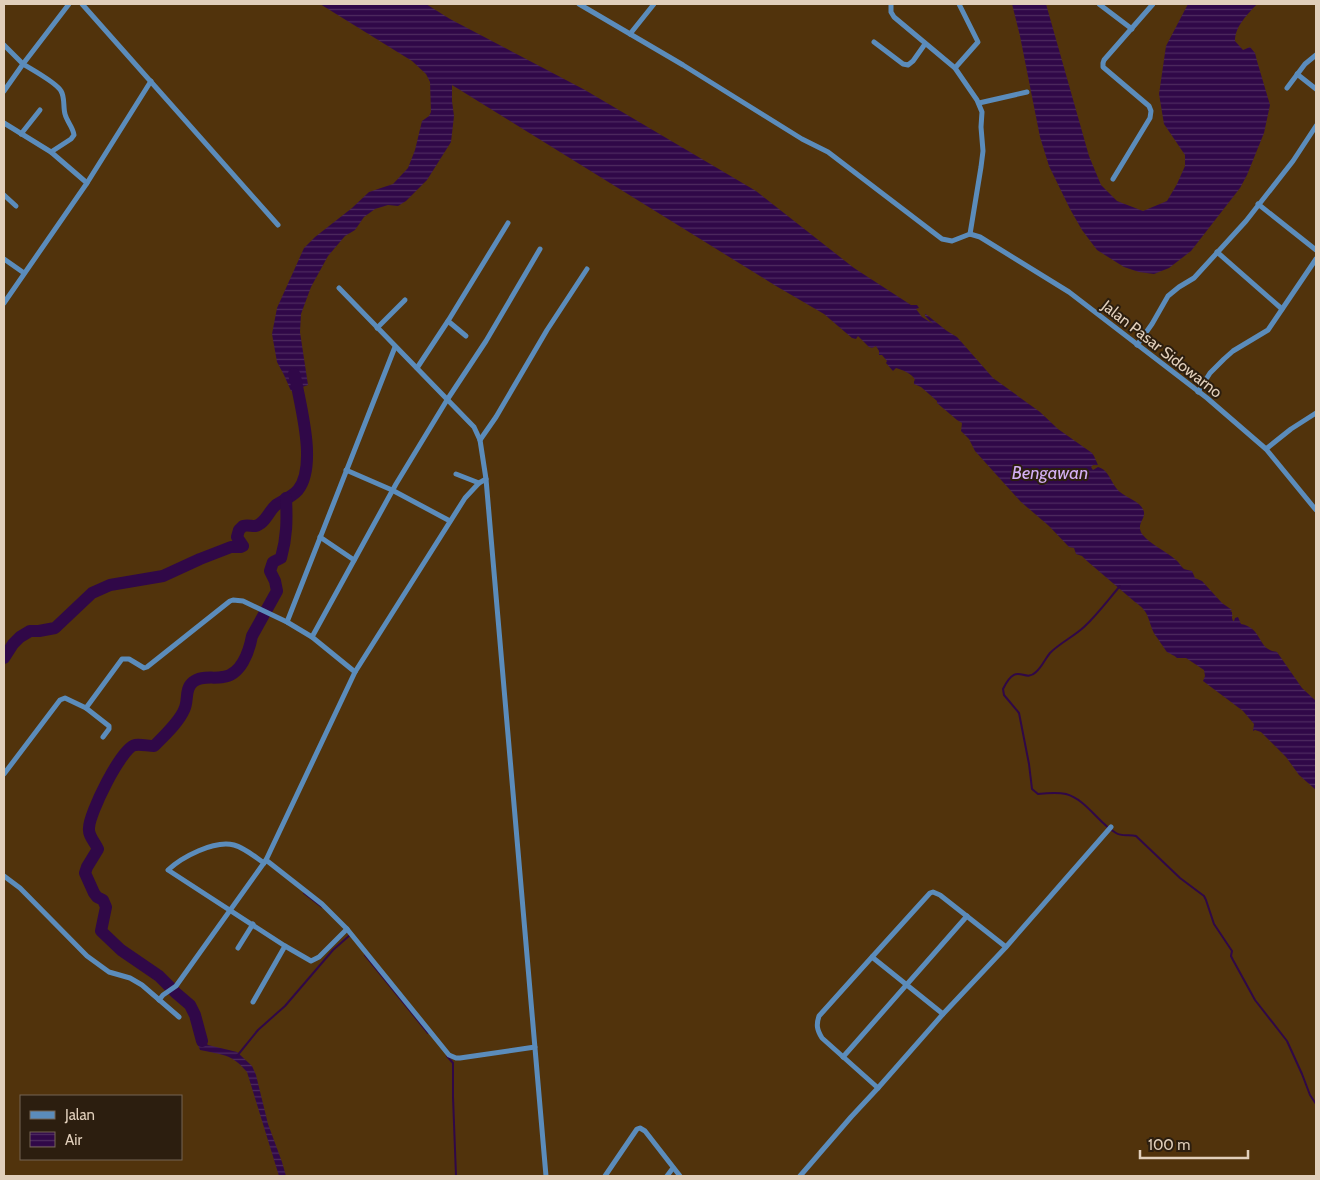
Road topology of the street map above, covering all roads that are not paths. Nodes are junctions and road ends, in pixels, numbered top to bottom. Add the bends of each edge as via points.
1 (68, 4) edge
2 (82, 4) edge
3 (579, 4) edge
4 (654, 4) edge
5 (891, 4) edge
6 (959, 4) edge
7 (1099, 4) edge
8 (1153, 4) edge
9 (589, 6) edge
10 (1132, 29) junction
11 (630, 34) junction
12 (874, 42) dead end
13 (925, 44) junction
14 (4, 45) edge
15 (1316, 55) edge
16 (23, 64) junction
17 (955, 68) junction
18 (1296, 74) junction
19 (151, 81) junction
20 (1286, 88) dead end
21 (1316, 89) edge
22 (4, 90) edge
23 (1027, 92) dead end
24 (979, 103) junction
25 (40, 110) dead end
26 (4, 124) edge
27 (1316, 126) edge
28 (22, 134) junction
29 (1314, 134) edge
30 (51, 152) junction
31 (1113, 179) dead end
32 (87, 183) junction
33 (4, 195) edge
34 (1258, 204) junction
35 (16, 206) dead end
36 (508, 223) dead end
37 (278, 225) dead end
38 (970, 234) junction
39 (540, 249) dead end
40 (1316, 250) edge
41 (1217, 252) junction
42 (4, 259) edge
43 (1316, 259) edge
44 (587, 269) dead end
45 (24, 273) junction
46 (339, 288) dead end
47 (405, 300) dead end
48 (4, 303) edge
49 (1282, 309) junction
50 (448, 321) junction
51 (377, 328) junction
52 (466, 336) dead end
53 (1137, 345) junction
54 (395, 347) junction
55 (417, 368) junction
56 (1198, 392) junction
57 (447, 400) junction
58 (1316, 413) edge
59 (480, 440) junction
60 (1266, 449) junction
61 (346, 470) junction
62 (456, 474) dead end
63 (486, 479) junction
64 (479, 483) junction
65 (392, 490) junction
66 (1316, 510) edge
67 (450, 521) junction
68 (320, 537) junction
69 (354, 560) junction
70 (287, 622) junction
71 (312, 637) junction
72 (355, 672) junction
73 (86, 708) junction
74 (103, 737) dead end
75 (4, 771) edge
76 (1111, 827) dead end
77 (265, 862) junction
78 (4, 876) edge
79 (231, 910) junction
80 (967, 916) junction
81 (253, 924) junction
82 (345, 930) junction
83 (285, 946) junction
84 (1006, 947) junction
85 (238, 948) dead end
86 (872, 957) junction
87 (906, 985) junction
88 (159, 1000) junction
89 (253, 1002) dead end
90 (943, 1014) junction
91 (179, 1017) dead end
92 (535, 1048) junction
93 (843, 1057) junction
94 (878, 1088) junction
95 (673, 1168) junction
96 (546, 1176) edge
97 (605, 1176) edge
98 (668, 1176) edge
99 (680, 1176) edge
100 (800, 1176) edge

1 - 16 street
2 - 19 street
3 - 9 street
4 - 11 street
5 - 13 street via 894,17
6 - 17 street via 978,42
7 - 10 street
8 - 10 street
9 - 11 street
10 - 31 street via 1104,60 1103,67 1151,111 1150,118
11 - 38 street via 828,152 942,239 952,241
12 - 13 street via 908,65
13 - 17 street
14 - 16 street
15 - 18 street
16 - 22 street
16 - 30 street via 56,85 64,99 64,111 74,135
17 - 24 street
18 - 20 street
18 - 21 street
19 - 32 street
19 - 37 street
23 - 24 street
24 - 38 street via 982,112 982,167
25 - 28 street
26 - 28 street
27 - 29 street
28 - 30 street
29 - 34 street
30 - 32 street
32 - 45 street
33 - 35 street
34 - 40 street
34 - 41 street
36 - 50 street
38 - 53 street, Jalan Pasar Sidowarno via 980,237 1068,292
39 - 57 street
41 - 49 street
41 - 53 street via 1194,278 1168,296
42 - 45 street
43 - 49 street
44 - 59 street
45 - 48 street
46 - 51 street
47 - 51 street
49 - 56 street via 1268,330 1224,359
50 - 52 street
50 - 55 street
51 - 54 street
53 - 56 street, Jalan Pasar Sidowarno
54 - 55 street
54 - 61 street
55 - 57 street
56 - 60 street, Jalan Pasar Sidowarno
57 - 59 street via 474,427
57 - 65 street
58 - 60 street via 1290,428
59 - 63 street
60 - 66 street, Jalan Pasar Sidowarno
61 - 65 street
61 - 68 street
62 - 64 street
63 - 64 street
63 - 92 street
64 - 67 street
65 - 67 street
65 - 69 street
67 - 72 street
68 - 69 street
68 - 70 street
69 - 71 street
70 - 71 street
70 - 73 street via 243,601 230,601 147,667 141,668 129,659 122,659
71 - 72 street
72 - 77 street
73 - 74 street via 109,726
73 - 75 street via 65,698 60,700
76 - 84 street
77 - 79 street
77 - 79 street via 238,846 225,843 200,851 168,870
77 - 82 street via 322,904
78 - 88 street via 87,956 109,972 142,985
79 - 81 street
79 - 88 street via 176,986
80 - 84 street
80 - 86 street via 940,895 930,893
80 - 87 street
81 - 83 street
81 - 85 street
82 - 83 street via 316,960 308,960
82 - 92 street via 449,1055 460,1058
83 - 89 street
84 - 90 street
86 - 87 street
86 - 93 street via 819,1016 817,1030
87 - 90 street
87 - 93 street
88 - 91 street
90 - 94 street
92 - 96 street
93 - 94 street
94 - 100 street
95 - 97 street via 645,1131 638,1128
95 - 98 street
95 - 99 street

